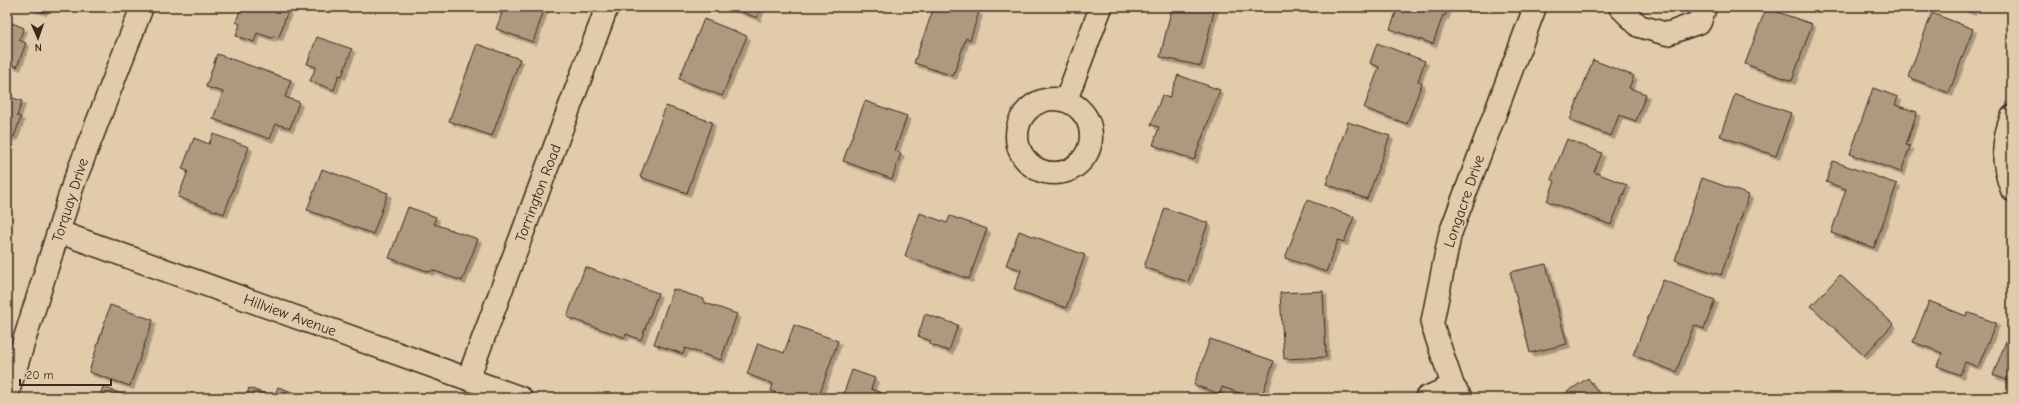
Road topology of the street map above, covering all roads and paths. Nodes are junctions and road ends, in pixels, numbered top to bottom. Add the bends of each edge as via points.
1 (142, 7) edge
2 (607, 7) edge
3 (1101, 7) edge
4 (1535, 7) edge
5 (1620, 7) edge
6 (1705, 7) edge
7 (1066, 100) dead end
8 (2012, 117) edge
9 (2012, 190) edge
10 (59, 232) junction
11 (468, 379) junction
12 (1457, 392) edge
13 (7, 395) edge
14 (521, 398) edge
15 (1426, 398) edge

1 - 10 street, Torquay Drive via 73,185
2 - 11 street, Torrington Road
3 - 7 street
4 - 12 street, Longacre Drive via 1450,234 1432,324
5 - 6 street via 1639,26 1667,34 1700,22
8 - 9 street via 2003,151
10 - 11 street, Hillview Avenue
10 - 13 street, Torquay Drive
11 - 14 street, Hillview Avenue
12 - 15 street

